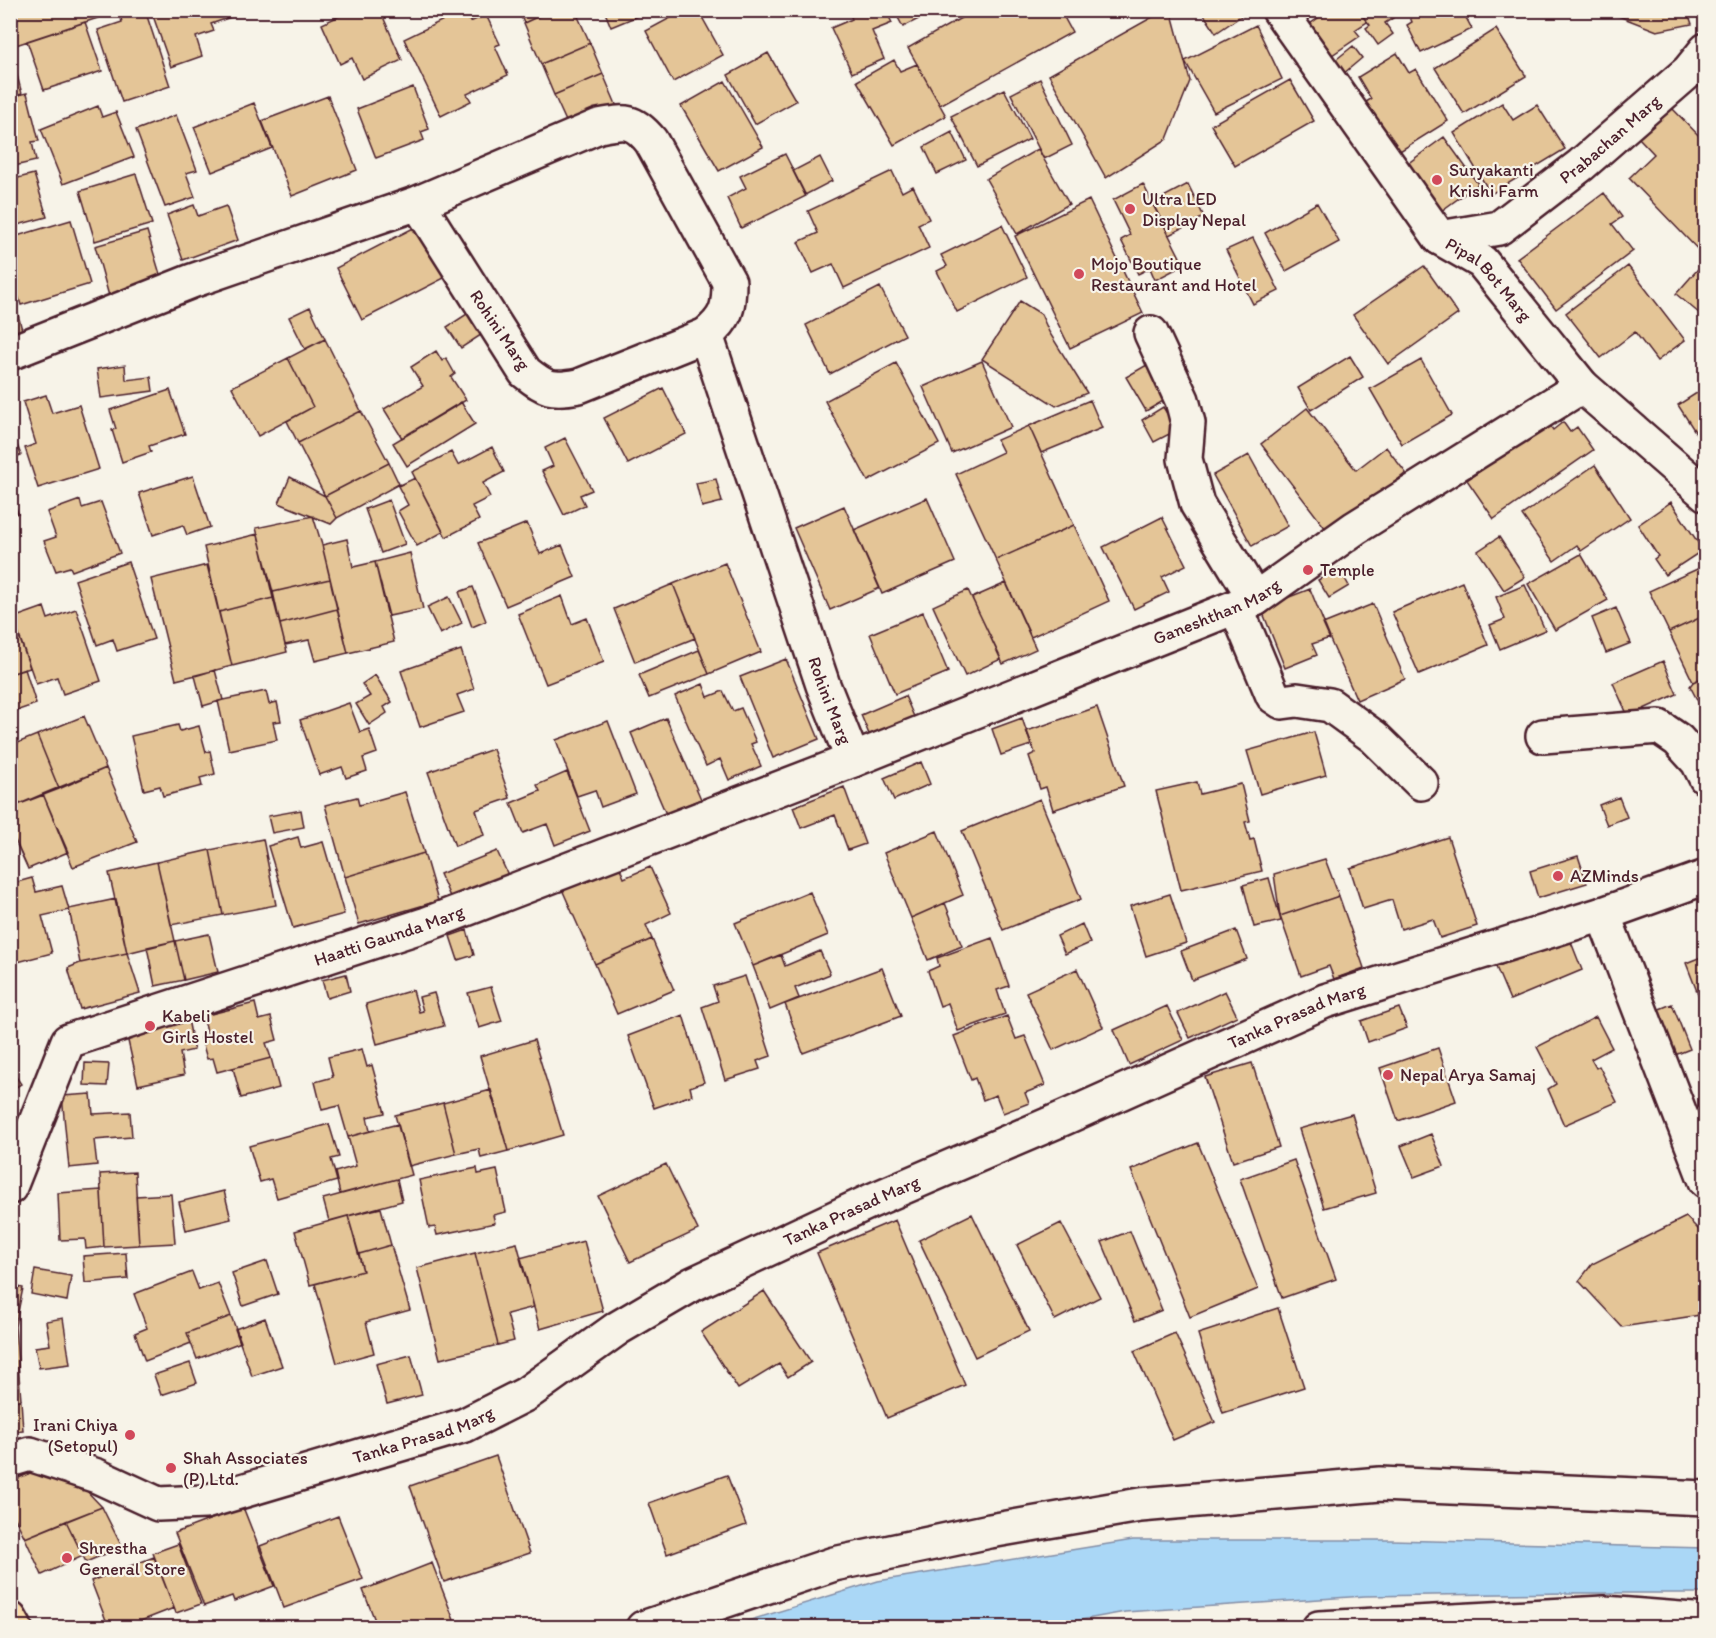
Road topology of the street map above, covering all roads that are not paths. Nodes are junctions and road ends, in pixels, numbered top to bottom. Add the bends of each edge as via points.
1 (1278, 10) edge
2 (1706, 50) edge
3 (418, 203) junction
4 (1440, 238) junction
5 (1151, 333) dead end
6 (706, 335) junction
7 (10, 353) edge
8 (1582, 386) junction
9 (1706, 494) edge
10 (1245, 603) junction
11 (1544, 736) dead end
12 (853, 760) junction
13 (1706, 778) edge
14 (1420, 783) dead end
15 (1706, 877) edge
16 (1603, 914) junction
17 (1706, 1181) edge
18 (10, 1187) edge
19 (10, 1460) edge
20 (1706, 1498) edge
21 (10, 1618) edge
22 (1706, 1622) edge
23 (15, 1628) edge
24 (643, 1628) edge
25 (1319, 1628) edge

1 - 4 street, Pipal Bot Marg
2 - 4 street, Prabachan Marg via 1689,71 1581,165 1499,228
3 - 6 street, Rohini Marg via 525,372 543,386 558,390 579,386
3 - 6 street via 599,126 623,122 641,129 729,282 729,303 720,324
3 - 7 street via 192,281
4 - 8 street, Pipal Bot Marg via 1482,262
5 - 10 street via 1182,400 1188,423 1185,459 1197,504
6 - 12 street, Rohini Marg via 823,685
8 - 9 street, Pipal Bot Marg
8 - 10 street, Ganeshthan Marg via 1355,528
10 - 12 street, Ganeshthan Marg
10 - 14 street via 1273,696 1282,702 1330,705 1374,737
11 - 13 street via 1659,727 1691,754
12 - 18 street, Haatti Gaunda Marg via 427,924 68,1041
15 - 16 street, Tanka Prasad Marg
16 - 17 street
16 - 19 street, Tanka Prasad Marg via 1325,1001 770,1246 693,1284 618,1328 526,1394 465,1425 206,1502 158,1504 97,1476 30,1454
20 - 24 street via 1380,1484 1140,1505 834,1564
21 - 23 main road
22 - 25 street via 1604,1614

